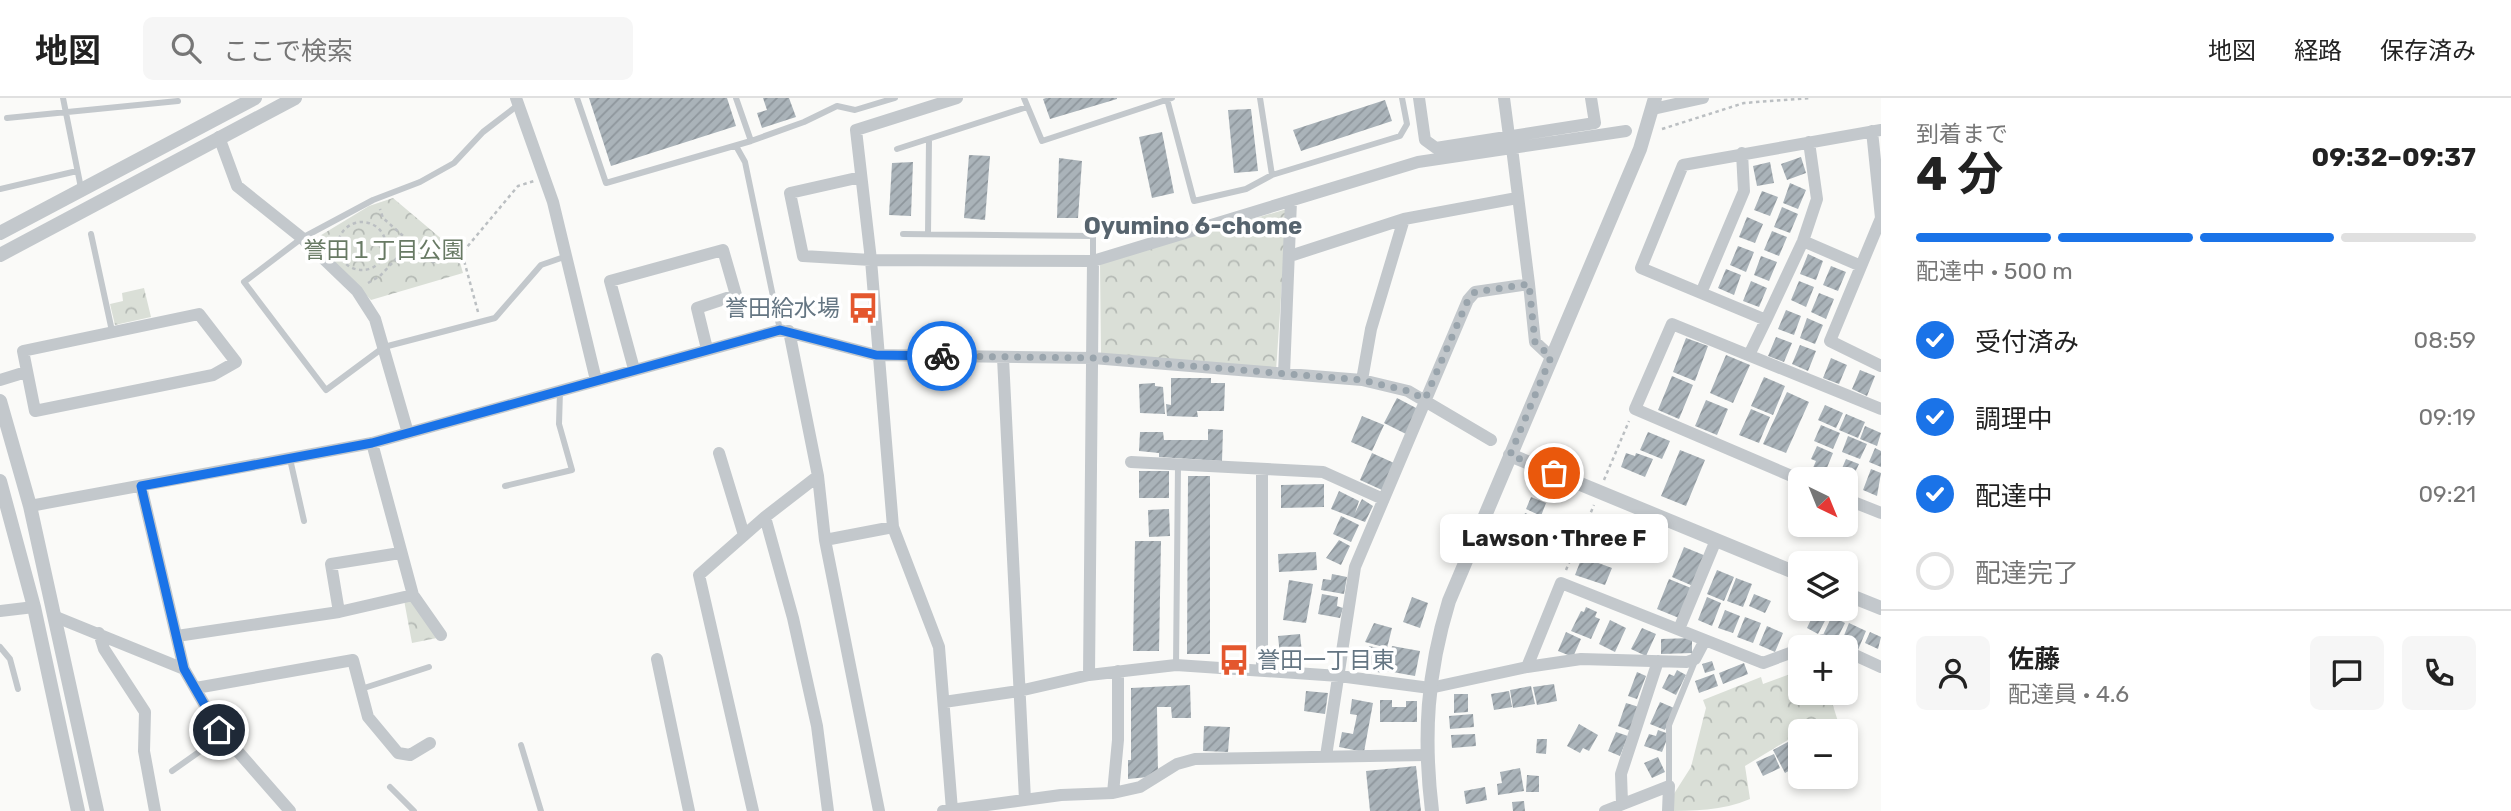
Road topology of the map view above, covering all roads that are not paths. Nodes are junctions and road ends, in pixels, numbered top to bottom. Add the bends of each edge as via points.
1 (63, 98) edge
2 (255, 98) edge
3 (295, 98) edge
4 (576, 98) edge
5 (736, 98) edge
6 (835, 98) edge
7 (895, 98) edge
8 (957, 98) edge
9 (1024, 98) edge
10 (1259, 98) edge
11 (1402, 98) edge
12 (1419, 98) edge
13 (1504, 98) edge
14 (1591, 98) edge
15 (1703, 98) edge
16 (1170, 99) edge
17 (517, 101) edge
18 (178, 102) dead end
19 (1654, 103) edge
20 (837, 106) junction
21 (1027, 107) junction
22 (65, 110) junction
23 (7, 118) dead end
24 (1877, 130) edge
25 (1626, 131) dead end
26 (219, 137) junction
27 (929, 139) junction
28 (751, 141) junction
29 (1511, 142) junction
30 (1809, 142) junction
31 (736, 146) junction
32 (897, 149) dead end
33 (1742, 153) junction
34 (77, 171) junction
35 (1272, 176) junction
36 (861, 177) junction
37 (0, 189) edge
38 (81, 190) junction
39 (1517, 198) junction
40 (1291, 201) junction
41 (1404, 219) junction
42 (0, 233) edge
43 (91, 234) dead end
44 (903, 234) dead end
45 (928, 234) junction
46 (302, 238) junction
47 (1803, 241) junction
48 (0, 255) edge
49 (1290, 256) junction
50 (564, 257) junction
51 (871, 260) junction
52 (1093, 261) junction
53 (1861, 266) junction
54 (1529, 284) junction
55 (1701, 293) junction
56 (1766, 320) junction
57 (784, 330) junction
58 (112, 331) junction
59 (384, 347) junction
60 (707, 349) junction
61 (876, 355) junction
62 (1749, 355) junction
63 (1551, 357) junction
64 (1003, 358) junction
65 (1093, 358) junction
66 (1881, 366) edge
67 (634, 369) junction
68 (26, 372) junction
69 (1284, 373) junction
70 (0, 380) edge
71 (596, 380) junction
72 (1362, 380) junction
73 (561, 389) junction
74 (1425, 399) junction
75 (0, 401) edge
76 (1881, 409) edge
77 (408, 433) junction
78 (1491, 440) dead end
79 (372, 443) junction
80 (719, 453) dead end
81 (1510, 455) junction
82 (290, 459) junction
83 (1131, 462) dead end
84 (1178, 466) junction
85 (1262, 470) junction
86 (1788, 474) edge
87 (817, 476) junction
88 (0, 481) edge
89 (141, 486) junction
90 (505, 486) dead end
91 (1383, 499) junction
92 (1858, 504) edge
93 (30, 506) junction
94 (4, 508) edge
95 (1881, 513) edge
96 (765, 517) junction
97 (304, 521) dead end
98 (893, 527) junction
99 (744, 535) junction
100 (825, 540) junction
101 (1716, 540) junction
102 (400, 553) junction
103 (1788, 570) edge
104 (413, 595) junction
105 (1858, 599) edge
106 (33, 607) junction
107 (1881, 608) edge
108 (0, 611) edge
109 (339, 612) junction
110 (56, 617) junction
111 (1679, 629) junction
112 (99, 633) junction
113 (441, 635) dead end
114 (177, 636) junction
115 (1704, 640) junction
116 (0, 648) edge
117 (1788, 653) edge
118 (1858, 656) edge
119 (657, 659) dead end
120 (1695, 659) junction
121 (1658, 661) junction
122 (1176, 665) junction
123 (429, 667) dead end
124 (1527, 667) junction
125 (1881, 667) edge
126 (184, 669) junction
127 (1118, 671) junction
128 (1262, 671) junction
129 (1089, 675) junction
130 (1339, 676) junction
131 (196, 688) junction
132 (1430, 688) junction
133 (18, 689) dead end
134 (360, 689) junction
135 (1019, 691) junction
136 (944, 702) junction
137 (223, 734) junction
138 (430, 743) dead end
139 (521, 745) dead end
140 (1426, 755) junction
141 (1326, 756) junction
142 (172, 771) dead end
143 (1669, 786) junction
144 (390, 787) dead end
145 (1113, 793) junction
146 (1025, 800) junction
147 (1622, 803) junction
148 (947, 810) edge
149 (78, 811) edge
150 (97, 811) edge
151 (155, 811) edge
152 (289, 811) edge
153 (414, 811) edge
154 (541, 811) edge
155 (688, 811) edge
156 (753, 811) edge
157 (828, 811) edge
158 (879, 811) edge
159 (1432, 811) edge
160 (1605, 811) edge
161 (1668, 811) edge

1 - 22 lane
2 - 38 street
3 - 26 street
4 - 31 lane via 606,183
5 - 28 lane
6 - 20 lane
7 - 20 lane via 855,110
8 - 36 street via 856,130
9 - 21 lane
10 - 35 lane
11 - 35 lane via 1407,124 1400,136
12 - 29 street via 1425,140 1436,148
13 - 29 street
14 - 29 street via 1595,123
15 - 19 street
16 - 21 lane via 1042,141
16 - 35 lane via 1194,201 1247,189
17 - 46 lane via 454,163
17 - 50 street via 545,178
18 - 22 lane
19 - 63 street via 1640,149
20 - 28 lane
21 - 27 lane
22 - 23 lane
22 - 34 lane
24 - 30 street
24 - 53 street via 1881,218
25 - 29 street
26 - 46 street via 237,186
26 - 48 street
27 - 32 lane
27 - 45 lane
28 - 31 lane
29 - 39 street
29 - 40 street via 1418,162
30 - 33 street
30 - 47 street via 1817,200
31 - 57 lane via 745,162
33 - 55 street via 1744,191
33 - 55 street via 1683,165 1641,268
34 - 37 lane
34 - 38 lane
36 - 51 street
36 - 51 street via 790,193 803,256
38 - 42 street
39 - 41 street
39 - 54 street
40 - 49 street
40 - 52 street
41 - 49 street
41 - 72 street via 1371,329
43 - 58 lane
44 - 45 lane
45 - 52 lane via 1093,236
46 - 59 street via 357,291 375,319
46 - 59 lane via 244,282 326,390
47 - 53 street
47 - 56 street
49 - 69 street
50 - 59 lane via 541,265 495,318
50 - 71 street
51 - 52 street
51 - 61 street
52 - 65 street
53 - 66 street via 1829,341
54 - 63 street via 1535,342
54 - 74 street via 1475,292
55 - 56 street
56 - 62 street
57 - 60 street
57 - 61 street
57 - 87 street
58 - 68 street via 23,351
58 - 68 street via 200,314 236,362 213,375 35,411
59 - 77 street
60 - 67 street
60 - 67 street via 696,308 736,295 723,250 610,281
61 - 64 street
61 - 98 street
62 - 76 street
62 - 86 street via 1672,324 1635,409
63 - 81 street
64 - 65 street
64 - 135 street
65 - 69 street
65 - 129 street
67 - 71 street
68 - 70 street
69 - 72 street
71 - 73 street
72 - 74 street
73 - 77 street
73 - 90 lane via 559,424 572,470
74 - 78 street
74 - 91 street
75 - 93 street
77 - 79 street
79 - 82 street
79 - 102 street
80 - 99 street
81 - 101 street
81 - 132 street via 1449,601 1437,639
82 - 89 street
82 - 97 lane
83 - 84 street
84 - 85 street
84 - 122 lane
85 - 91 street via 1323,472
85 - 128 street
87 - 96 street
87 - 100 street
88 - 94 street
89 - 93 street
89 - 114 street
91 - 130 street via 1355,566
92 - 95 street
93 - 110 street
94 - 106 street
96 - 99 street
96 - 157 street via 811,699
98 - 100 street
98 - 136 street via 939,647
99 - 156 street via 699,575
100 - 158 street
101 - 103 street
101 - 111 street
102 - 104 street
102 - 109 street via 331,564
104 - 109 street
104 - 113 street
105 - 107 street
106 - 108 street
106 - 149 street
109 - 114 street
110 - 112 street
110 - 150 street
111 - 115 street
111 - 124 street via 1561,583
112 - 126 street
112 - 151 street via 104,649 145,712 144,751
114 - 126 street
115 - 117 street via 1763,663
115 - 120 street
116 - 133 lane via 9,659
118 - 125 street
119 - 155 street
120 - 121 street
120 - 143 lane via 1669,726
121 - 124 street via 1594,659
121 - 147 street via 1621,774
122 - 127 street
122 - 128 street
123 - 134 lane
124 - 132 street
126 - 131 street
127 - 129 street
127 - 145 street
128 - 130 street
129 - 135 street
130 - 132 street
130 - 141 street
131 - 134 street via 352,660
131 - 137 street
132 - 140 street
134 - 138 street via 368,717 398,753 410,755
135 - 136 street
135 - 146 street
136 - 148 street
137 - 142 lane
137 - 152 street
139 - 154 lane
140 - 141 street
140 - 159 street
141 - 145 street via 1195,759 1177,764 1140,787
143 - 147 street
143 - 161 street
144 - 153 lane
145 - 146 street
146 - 148 street
147 - 160 street

